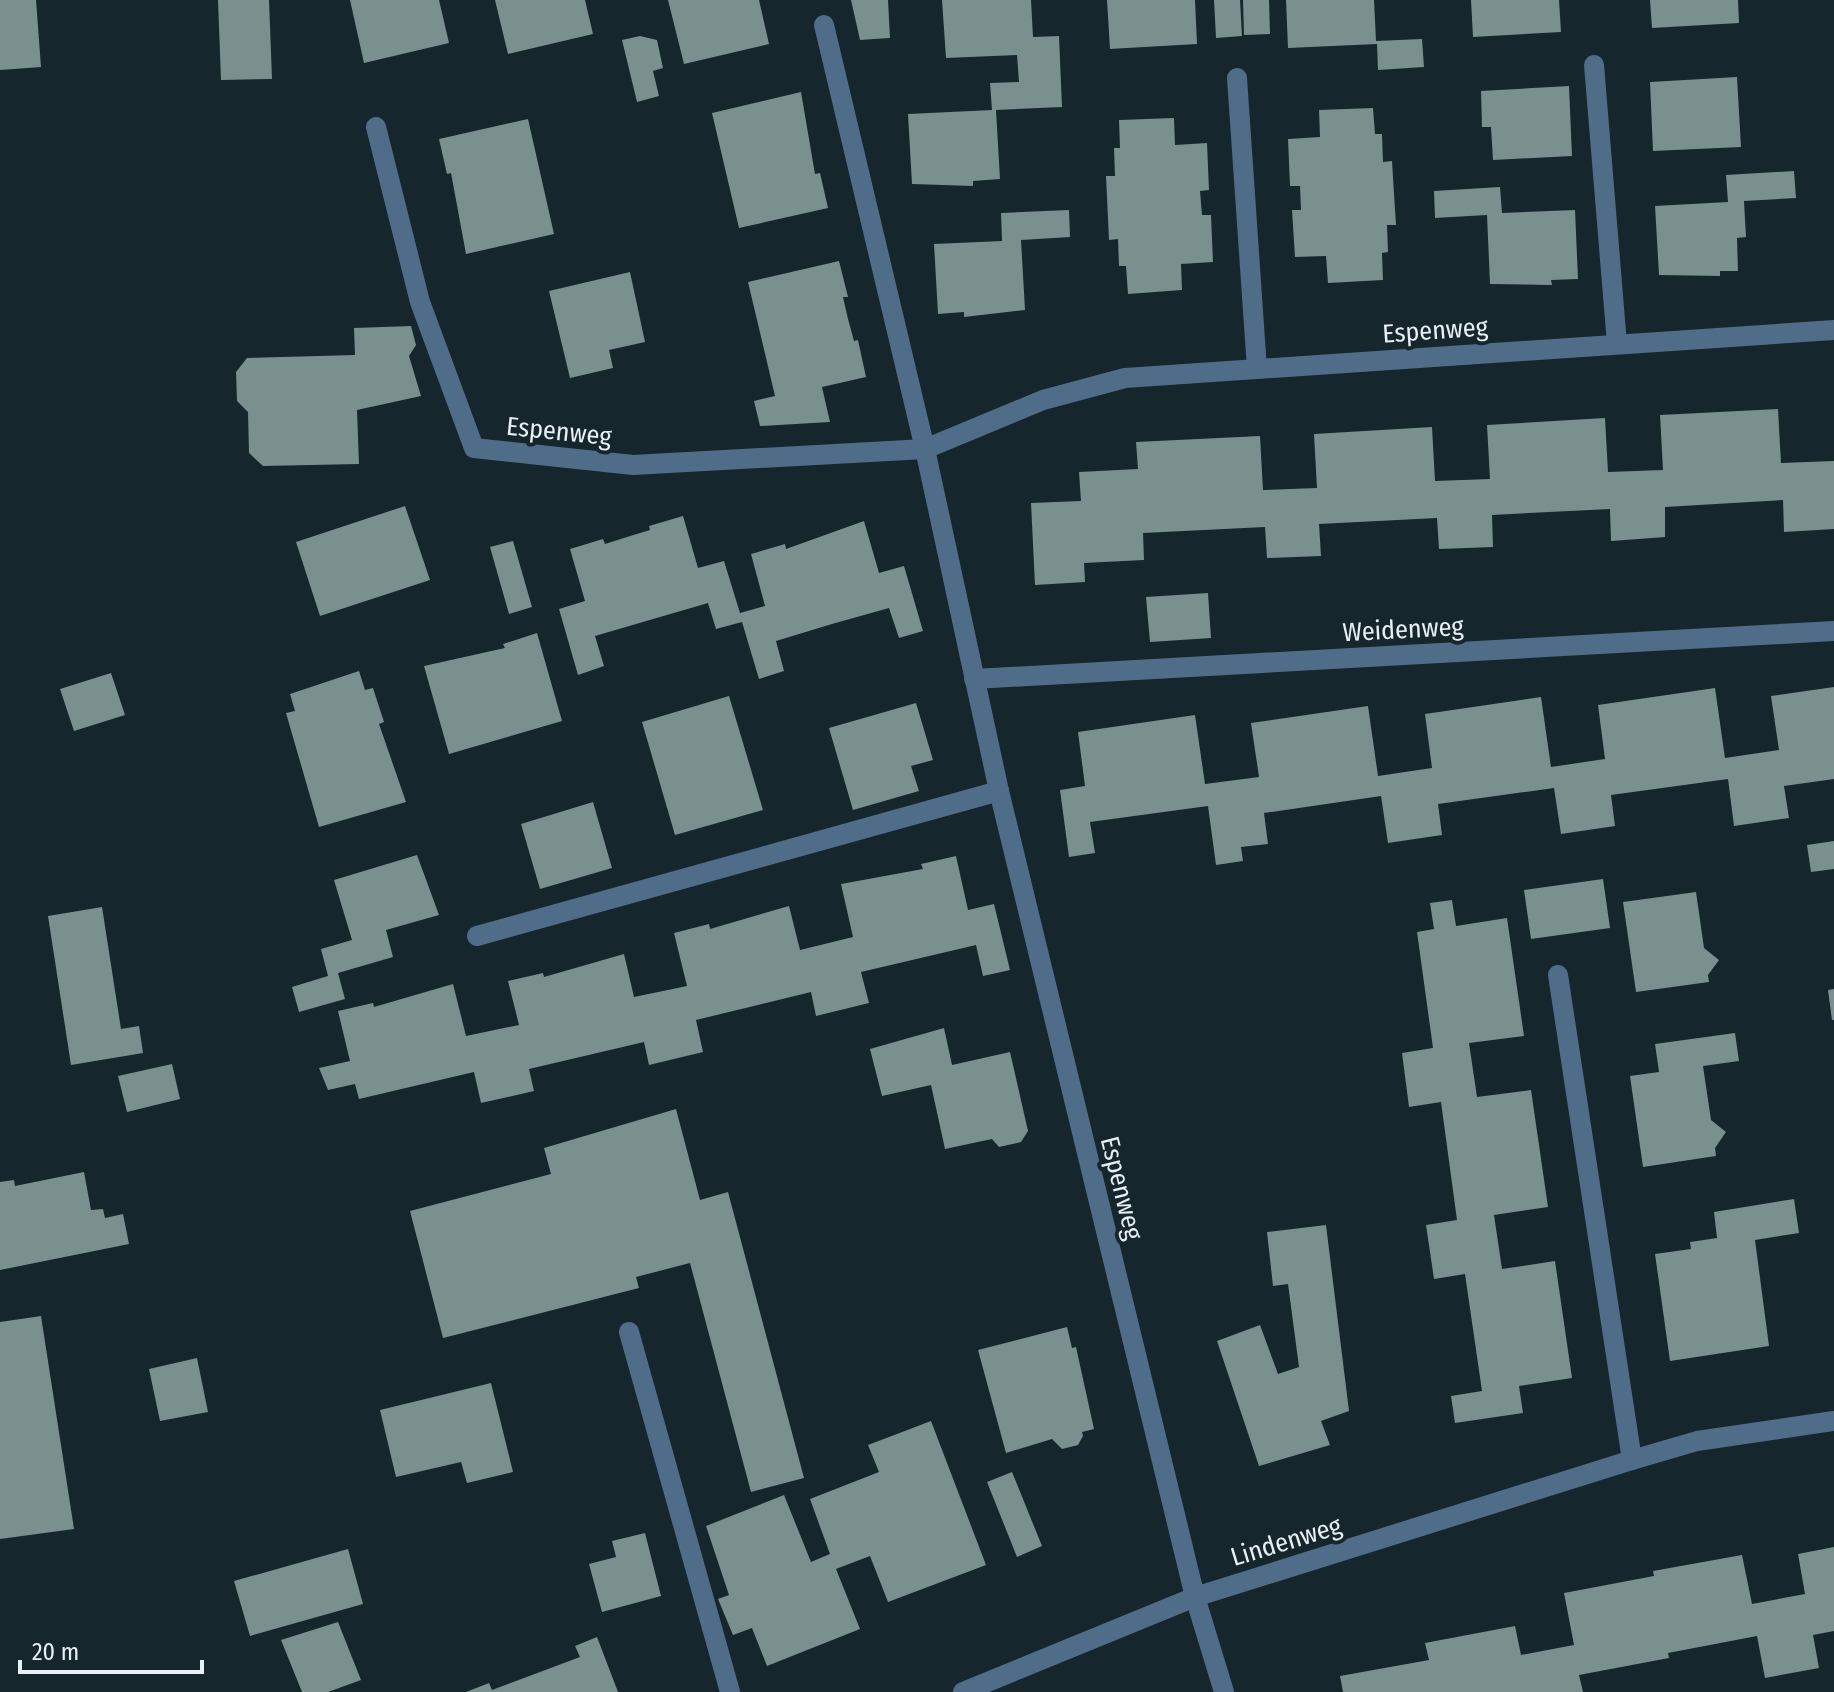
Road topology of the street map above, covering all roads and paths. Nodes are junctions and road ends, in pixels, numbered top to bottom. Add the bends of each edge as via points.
1 (824, 25) dead end
2 (1594, 65) dead end
3 (1237, 78) dead end
4 (376, 127) dead end
5 (1834, 330) edge
6 (1617, 344) junction
7 (1257, 369) junction
8 (925, 449) junction
9 (1834, 631) edge
10 (974, 679) junction
11 (999, 791) junction
12 (477, 936) dead end
13 (1558, 975) dead end
14 (629, 1332) dead end
15 (1834, 1421) edge
16 (1632, 1460) junction
17 (1195, 1597) junction
18 (730, 1692) edge
19 (963, 1692) edge
20 (1224, 1692) edge

1 - 8 street, Espenweg
2 - 6 street
3 - 7 street
4 - 8 street, Espenweg via 420,302 474,448 633,465
5 - 6 street, Espenweg
6 - 7 street, Espenweg
7 - 8 street, Espenweg via 1125,378 1043,400
8 - 10 street, Espenweg
9 - 10 street, Weidenweg
10 - 11 street, Espenweg
11 - 12 street
11 - 17 street, Espenweg
13 - 16 street
14 - 18 street
15 - 16 street, Lindenweg via 1697,1441
16 - 17 street, Lindenweg
17 - 19 street, Lindenweg
17 - 20 street, Espenweg

